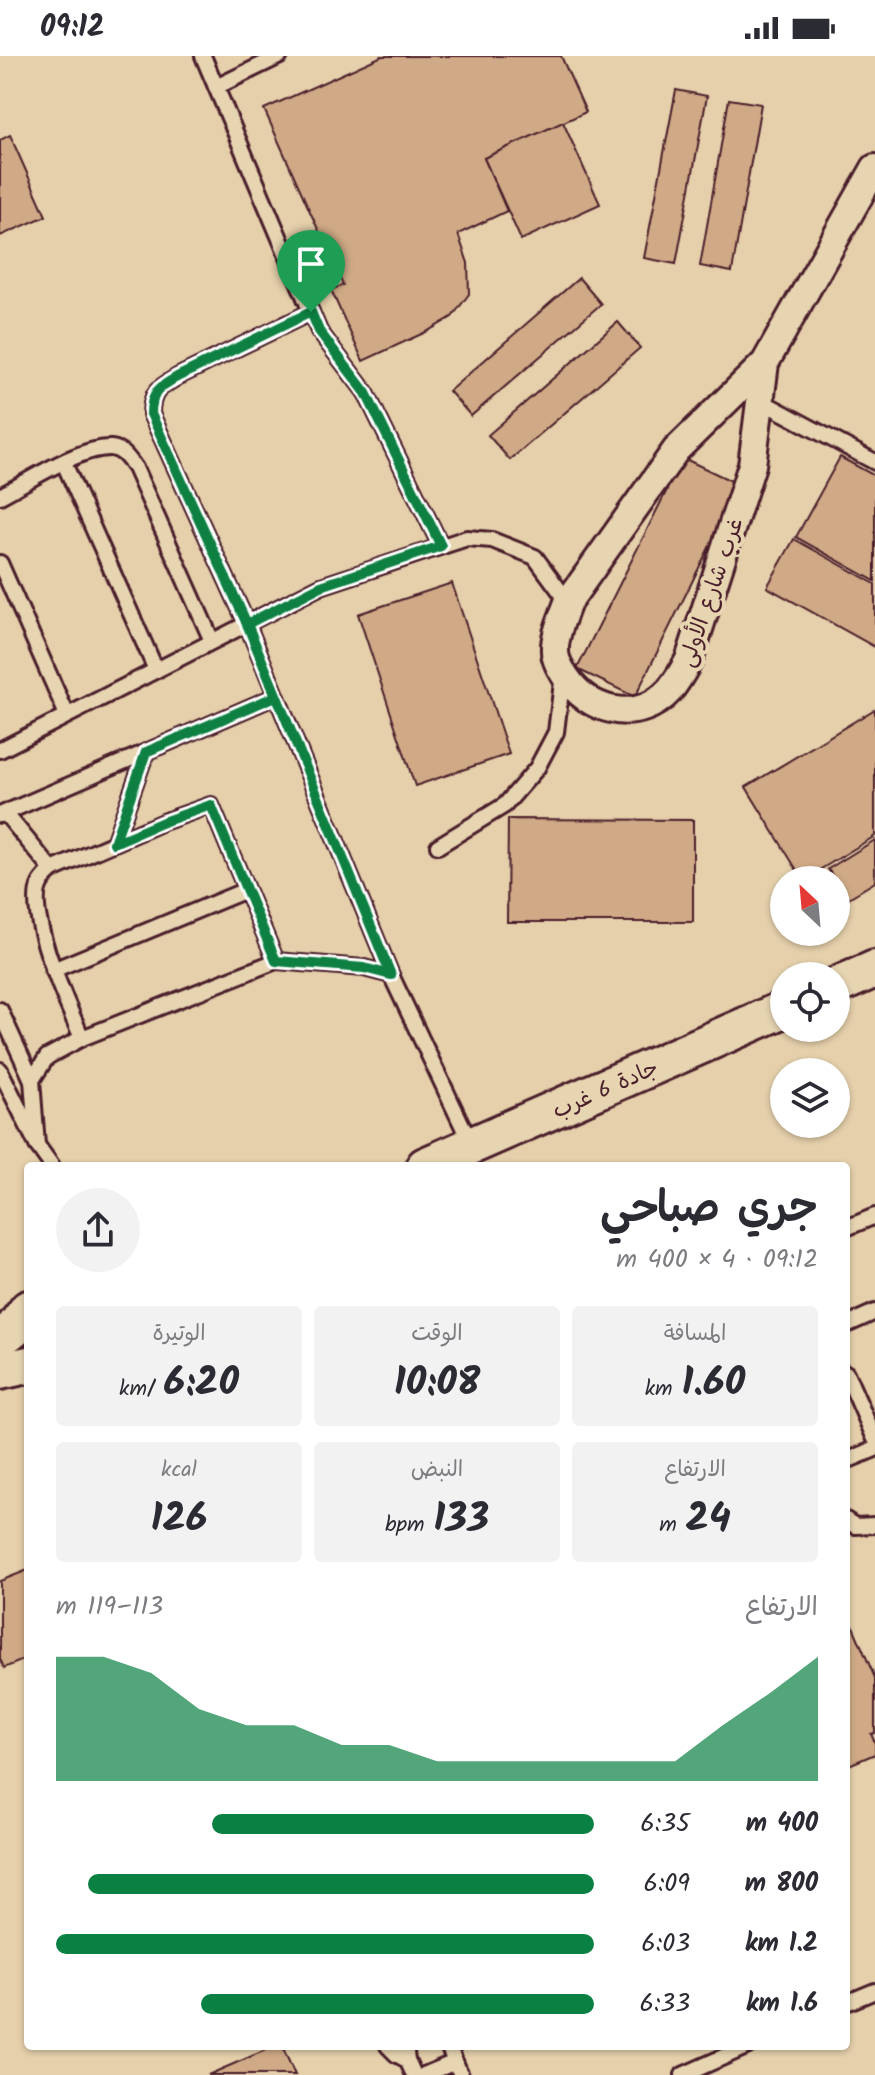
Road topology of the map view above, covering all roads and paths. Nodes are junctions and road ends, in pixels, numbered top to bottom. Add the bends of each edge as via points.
1 (203, 56) edge
2 (280, 56) edge
3 (216, 87) junction
4 (875, 168) edge
5 (311, 312) junction
6 (765, 363) junction
7 (761, 401) junction
8 (875, 462) edge
9 (64, 463) junction
10 (0, 496) edge
11 (441, 546) junction
12 (0, 563) edge
13 (568, 602) junction
14 (247, 624) junction
15 (212, 641) junction
16 (156, 670) junction
17 (563, 674) junction
18 (276, 696) junction
19 (67, 715) junction
20 (0, 750) edge
21 (146, 752) junction
22 (2, 814) edge
23 (114, 843) junction
24 (438, 846) dead end
25 (52, 870) junction
26 (246, 890) junction
27 (276, 961) junction
28 (875, 969) edge
29 (53, 970) junction
30 (391, 975) junction
31 (850, 980) edge
32 (875, 993) edge
33 (850, 1004) edge
34 (0, 1010) edge
35 (770, 1016) edge
36 (82, 1038) junction
37 (770, 1038) edge
38 (0, 1070) edge
39 (32, 1080) junction
40 (37, 1145) junction
41 (476, 1156) edge
42 (39, 1162) edge
43 (49, 1162) edge
44 (445, 1162) edge
45 (875, 1216) edge
46 (850, 1226) edge
47 (875, 1312) edge
48 (24, 1314) edge
49 (850, 1323) edge
50 (0, 1339) edge
51 (24, 1366) edge
52 (0, 1371) edge
53 (850, 1382) edge
54 (875, 1439) edge
55 (875, 1449) edge
56 (850, 1459) edge
57 (850, 1523) edge
58 (875, 1525) edge
59 (875, 1991) edge
60 (850, 2001) edge
61 (739, 2050) edge
62 (406, 2053) edge
63 (458, 2068) edge
64 (414, 2075) edge
65 (424, 2075) edge
66 (683, 2075) edge

1 - 3 lane
2 - 3 lane
3 - 5 lane
4 - 6 street, غرب شارع الأولى
5 - 11 lane via 319,331 366,393
5 - 14 lane via 159,387 151,402 151,414
6 - 7 street, غرب شارع الأولى
6 - 13 street, غرب شارع الأولى via 676,450
7 - 8 lane
7 - 17 street, غرب شارع الأولى via 752,465 680,677 667,694 628,713 605,709 581,696
9 - 10 lane
9 - 15 lane via 113,448 124,454
9 - 16 lane
11 - 13 lane via 467,538 492,540 535,557
11 - 14 lane via 321,586
12 - 19 lane
13 - 17 street, غرب شارع الأولى via 554,652
14 - 15 lane
14 - 18 lane
15 - 16 lane
16 - 19 lane
17 - 24 lane via 556,732 537,768 505,805
18 - 21 lane
18 - 30 lane
19 - 20 lane
21 - 22 lane
21 - 23 lane
22 - 25 lane
23 - 25 lane
23 - 26 lane via 211,805
25 - 29 lane via 40,883 37,911
26 - 27 lane
26 - 29 lane
27 - 30 lane
27 - 36 lane
28 - 31 main road
29 - 36 lane
30 - 41 lane
32 - 33 main road
34 - 39 lane
35 - 41 main road, جادة 6 غرب
36 - 39 lane via 47,1057
37 - 41 main road, جادة 6 غرب
38 - 40 lane
39 - 40 lane
40 - 42 lane
40 - 43 lane
41 - 44 main road, جادة 6 غرب
45 - 46 lane
47 - 49 lane
48 - 50 main road
51 - 52 main road
53 - 54 lane
55 - 56 lane
57 - 58 lane
59 - 60 lane
61 - 66 lane
62 - 64 lane
63 - 65 lane

